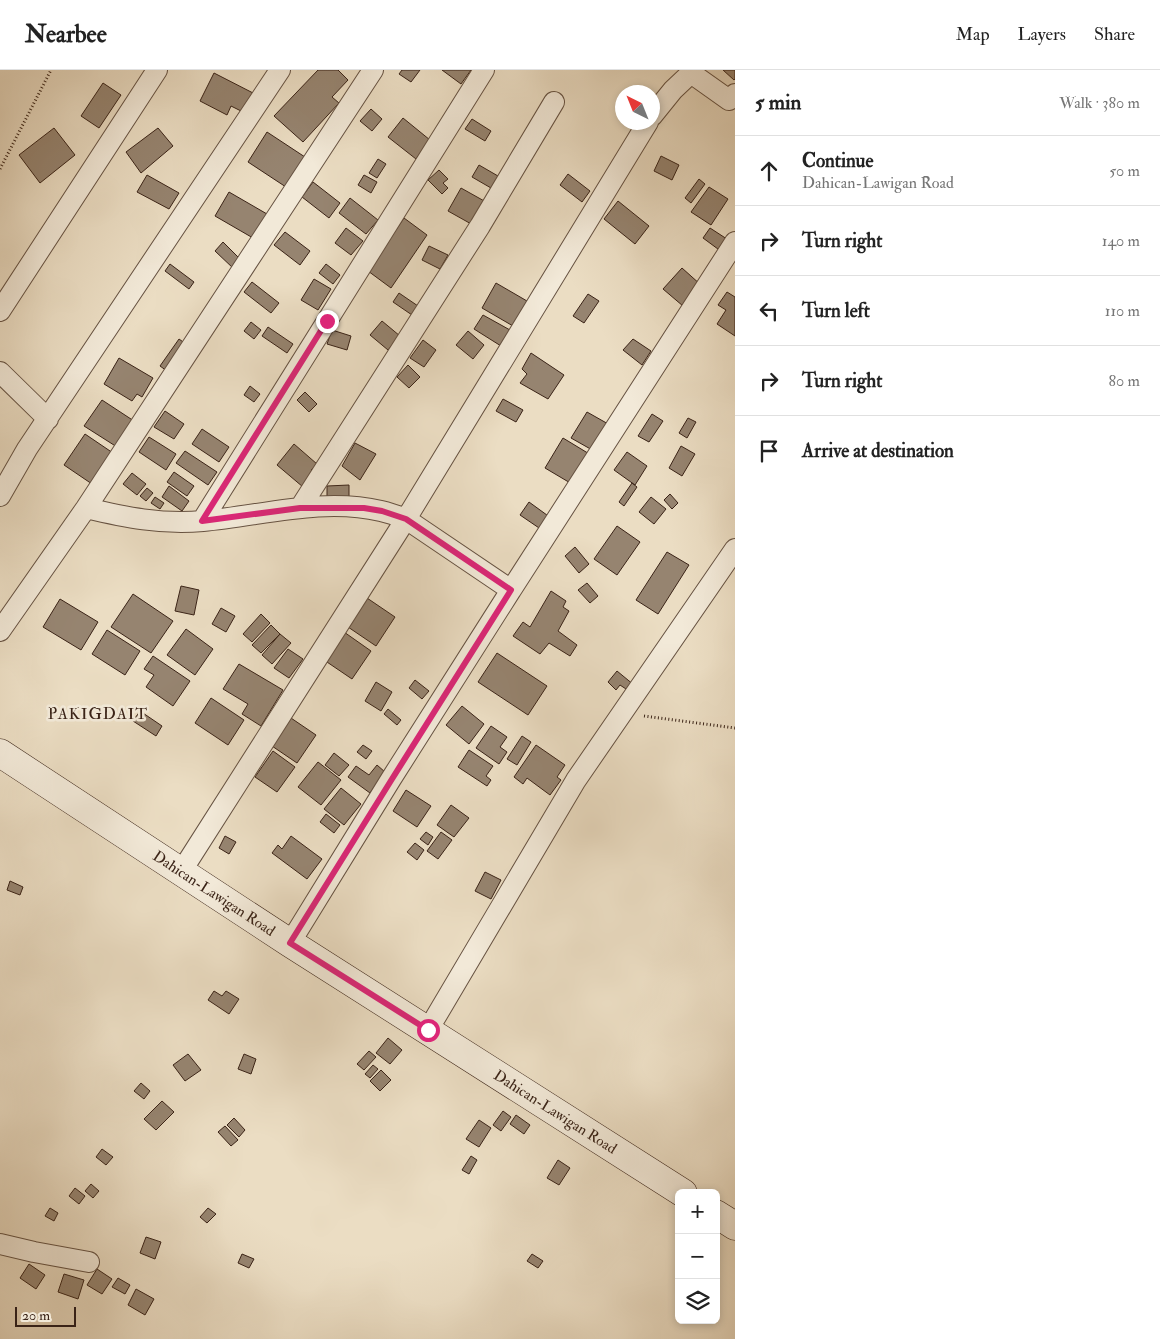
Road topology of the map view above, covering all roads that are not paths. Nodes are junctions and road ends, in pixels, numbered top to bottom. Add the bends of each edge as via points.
1 (157, 70) edge
2 (280, 70) edge
3 (484, 70) edge
4 (372, 71) edge
5 (735, 94) edge
6 (554, 102) dead end
7 (660, 106) edge
8 (643, 130) edge
9 (735, 242) edge
10 (0, 311) edge
11 (0, 372) edge
12 (48, 419) junction
13 (0, 496) edge
14 (86, 508) junction
15 (300, 508) junction
16 (406, 519) junction
17 (202, 521) junction
18 (735, 549) edge
19 (511, 590) junction
20 (0, 631) edge
21 (0, 753) edge
22 (181, 872) junction
23 (290, 943) junction
24 (428, 1030) junction
25 (677, 1189) edge
26 (720, 1217) edge
27 (735, 1226) edge
28 (0, 1244) edge
29 (89, 1262) dead end

1 - 10 street
2 - 12 street
3 - 17 street
4 - 14 street
5 - 7 street via 729,100 691,72
6 - 15 street via 474,235
8 - 16 street
9 - 19 street
11 - 12 street
12 - 13 street
14 - 17 street via 162,522
14 - 20 street
15 - 16 street via 364,508
15 - 17 street
16 - 19 street
16 - 22 street
18 - 24 street via 576,780
19 - 23 street
21 - 22 main road, Dahican-Lawigan Road
22 - 23 main road, Dahican-Lawigan Road
23 - 24 main road, Dahican-Lawigan Road
24 - 25 main road, Dahican-Lawigan Road
26 - 27 main road
28 - 29 street

